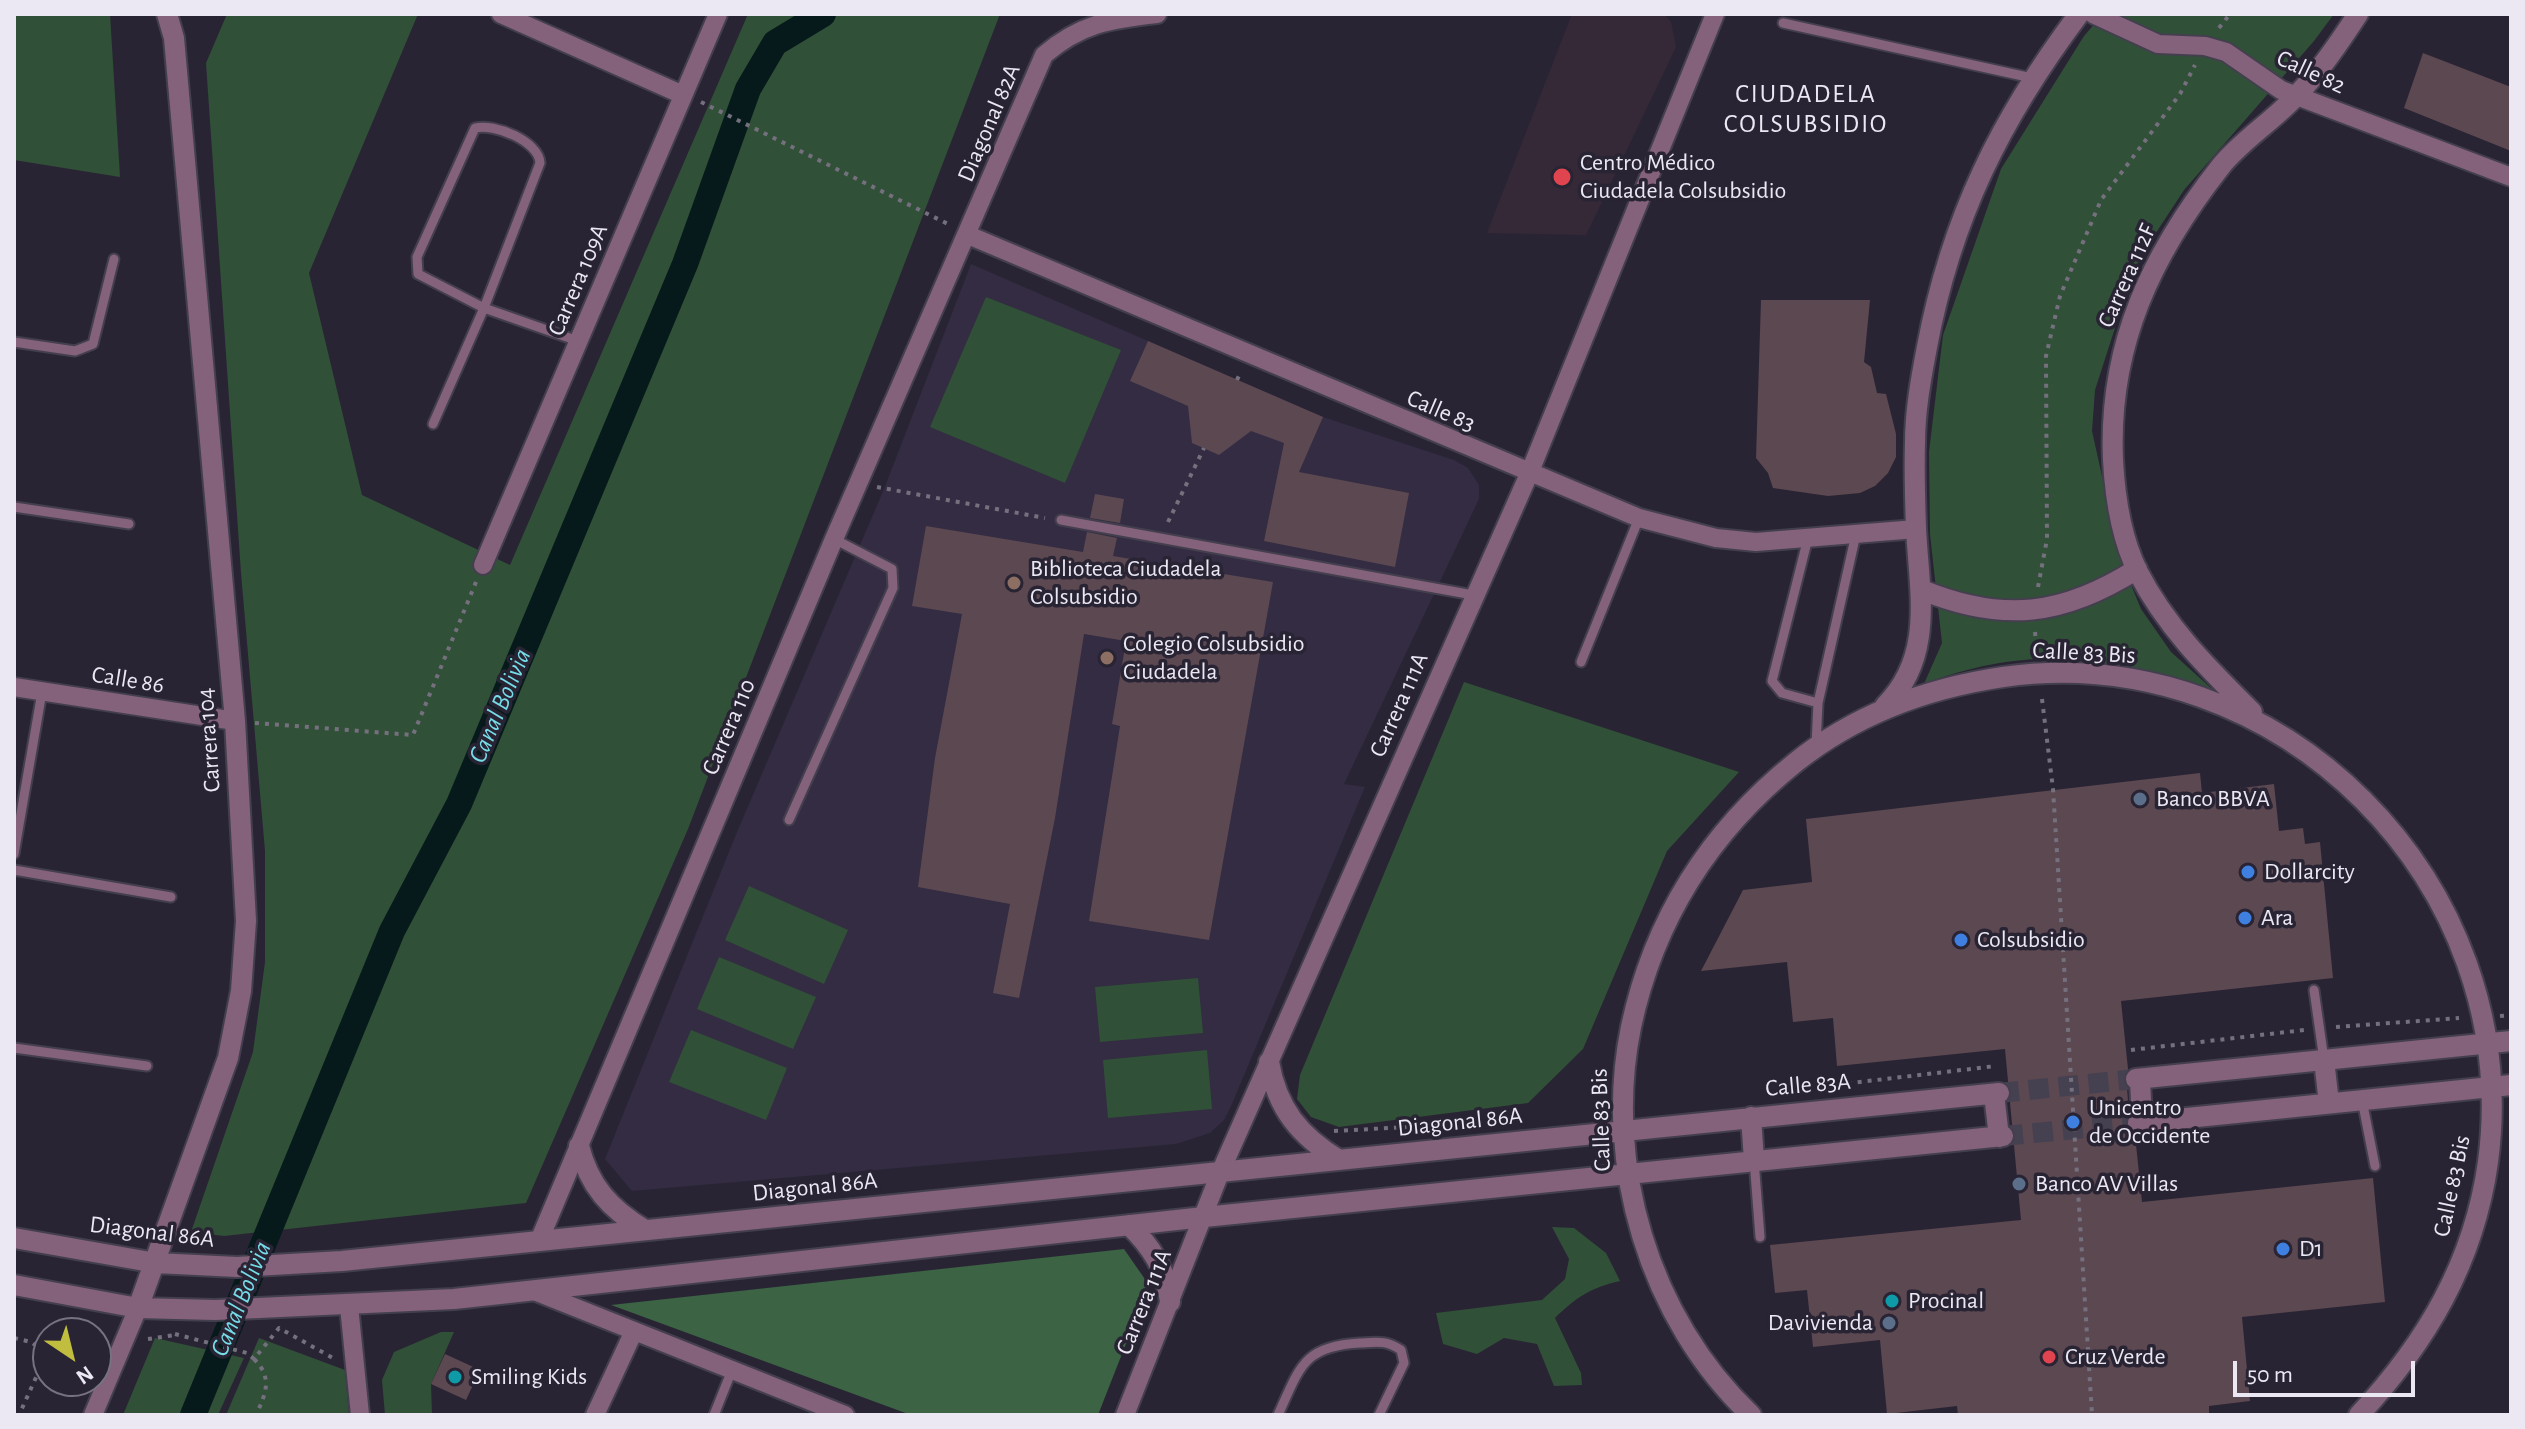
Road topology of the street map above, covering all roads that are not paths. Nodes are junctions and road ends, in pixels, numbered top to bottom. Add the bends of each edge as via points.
1 (167, 14) edge
2 (182, 14) edge
3 (501, 14) edge
4 (718, 14) edge
5 (1157, 14) edge
6 (1715, 14) edge
7 (2079, 14) edge
8 (2093, 14) edge
9 (2358, 14) edge
10 (531, 20) edge
11 (1783, 23) dead end
12 (174, 38) junction
13 (2032, 78) junction
14 (683, 95) junction
15 (2296, 97) junction
16 (2511, 177) edge
17 (968, 235) junction
18 (114, 259) dead end
19 (484, 308) junction
20 (578, 341) junction
21 (14, 342) edge
22 (433, 424) dead end
23 (1529, 474) junction
24 (14, 507) edge
25 (1639, 518) junction
26 (1061, 520) road end
27 (129, 524) dead end
28 (1916, 529) junction
29 (1856, 534) junction
30 (1808, 538) junction
31 (834, 539) junction
32 (483, 565) road end
33 (2137, 569) junction
34 (1922, 590) junction
35 (1473, 595) junction
36 (1581, 662) dead end
37 (14, 687) edge
38 (42, 691) junction
39 (1818, 703) junction
40 (1882, 710) junction
41 (235, 721) junction
42 (2261, 721) junction
43 (1816, 746) junction
44 (789, 820) dead end
45 (14, 854) edge
46 (14, 870) edge
47 (171, 897) dead end
48 (2314, 990) dead end
49 (2511, 1041) edge
50 (2488, 1044) junction
51 (14, 1048) edge
52 (2324, 1060) junction
53 (1269, 1062) junction
54 (147, 1066) dead end
55 (2501, 1086) edge
56 (2362, 1100) junction
57 (2329, 1103) junction
58 (1751, 1117) junction
59 (1622, 1131) junction
60 (579, 1146) junction
61 (1339, 1160) junction
62 (1754, 1160) junction
63 (2375, 1166) dead end
64 (1220, 1173) junction
65 (1627, 1175) junction
66 (1204, 1217) junction
67 (1129, 1225) junction
68 (645, 1230) junction
69 (1760, 1237) dead end
70 (14, 1238) edge
71 (539, 1241) junction
72 (156, 1263) junction
73 (14, 1285) edge
74 (534, 1291) junction
75 (1170, 1302) junction
76 (349, 1306) junction
77 (138, 1308) junction
78 (634, 1331) junction
79 (732, 1370) junction
80 (93, 1415) edge
81 (360, 1415) edge
82 (595, 1415) edge
83 (714, 1415) edge
84 (843, 1415) edge
85 (1125, 1415) edge
86 (1278, 1415) edge
87 (1379, 1415) edge
88 (1751, 1415) edge
89 (2359, 1415) edge

1 - 12 street, Carrera 104
2 - 12 street, Carrera 104
3 - 10 street
4 - 14 street, Carrera 109A
5 - 17 street, Diagonal 82A via 1124,17 1069,33 1044,55
6 - 23 street, Carrera 111A
7 - 13 street
8 - 15 street, Calle 82 via 2158,44 2226,52
9 - 15 street, Carrera 112F
10 - 14 street
11 - 13 lane
12 - 41 street, Carrera 104
13 - 28 street via 1967,201 1942,278 1919,400
14 - 20 street, Carrera 109A
15 - 16 street, Calle 82
15 - 33 street, Carrera 112F via 2223,164 2165,244 2125,337 2111,413 2115,501
17 - 23 street, Calle 83
17 - 31 street, Carrera 110
18 - 21 lane via 93,344 75,351
19 - 19 lane via 425,280 416,267 471,134 485,125 532,147 540,163
19 - 20 lane
19 - 22 lane
20 - 32 street, Carrera 109A
23 - 25 street, Calle 83
23 - 35 street, Carrera 111A
24 - 27 lane
25 - 30 street, Calle 83 via 1716,538
25 - 36 lane
26 - 35 lane
28 - 29 street, Calle 83
28 - 34 street
29 - 30 street, Calle 83
29 - 39 lane
30 - 39 lane via 1772,681 1782,693
31 - 44 lane via 892,569 893,588
31 - 60 street, Carrera 110
33 - 34 street via 2105,590 2033,611 1957,604
33 - 42 street, Carrera 112F via 2191,651
34 - 40 street via 1921,637 1911,669
35 - 53 street, Carrera 111A
37 - 38 street, Calle 86
38 - 41 street, Calle 86
38 - 45 lane
39 - 43 lane
40 - 42 street, Calle 83 Bis via 1959,684 2039,672 2116,675 2190,692
40 - 43 street, Calle 83 Bis
41 - 72 street, Carrera 104 via 246,921 241,991 228,1058
42 - 50 street, Calle 83 Bis via 2330,766 2396,833 2435,889 2469,964
43 - 59 street, Calle 83 Bis via 1757,793 1708,850 1668,914 1637,998 1625,1057
46 - 47 lane
48 - 52 lane
49 - 50 street
50 - 52 street
50 - 55 street, Calle 83 Bis
51 - 54 lane
52 - 57 street
52 - 57 street via 2138,1079 2140,1123
53 - 61 street via 1276,1093 1291,1120 1312,1143
53 - 64 street, Carrera 111A
55 - 56 street
55 - 89 street, Calle 83 Bis via 2471,1235 2443,1305 2402,1368
56 - 57 street
56 - 63 lane
58 - 59 street, Calle 83A
58 - 62 street
58 - 62 street, Calle 83A via 1997,1093 2001,1136
59 - 61 street, Diagonal 86A
59 - 65 street, Calle 83 Bis
60 - 68 street via 601,1197
60 - 71 street, Carrera 110
61 - 64 street, Diagonal 86A
62 - 65 street
62 - 69 lane
64 - 66 street, Carrera 111A
64 - 68 street, Diagonal 86A
65 - 66 street
65 - 88 street, Calle 83 Bis via 1650,1261 1683,1328
66 - 67 street
66 - 75 street, Carrera 111A
67 - 74 street
67 - 75 street via 1163,1269
68 - 71 street, Diagonal 86A
70 - 72 street, Diagonal 86A
71 - 72 street, Diagonal 86A via 305,1264
72 - 77 street, Carrera 104
73 - 77 street
74 - 76 street
74 - 78 street
75 - 85 street, Carrera 111A
76 - 77 street
76 - 81 street
77 - 80 street, Carrera 104
78 - 79 street
78 - 82 street
79 - 83 lane
79 - 84 street
86 - 87 lane via 1309,1356 1330,1345 1388,1341 1401,1350 1404,1363

